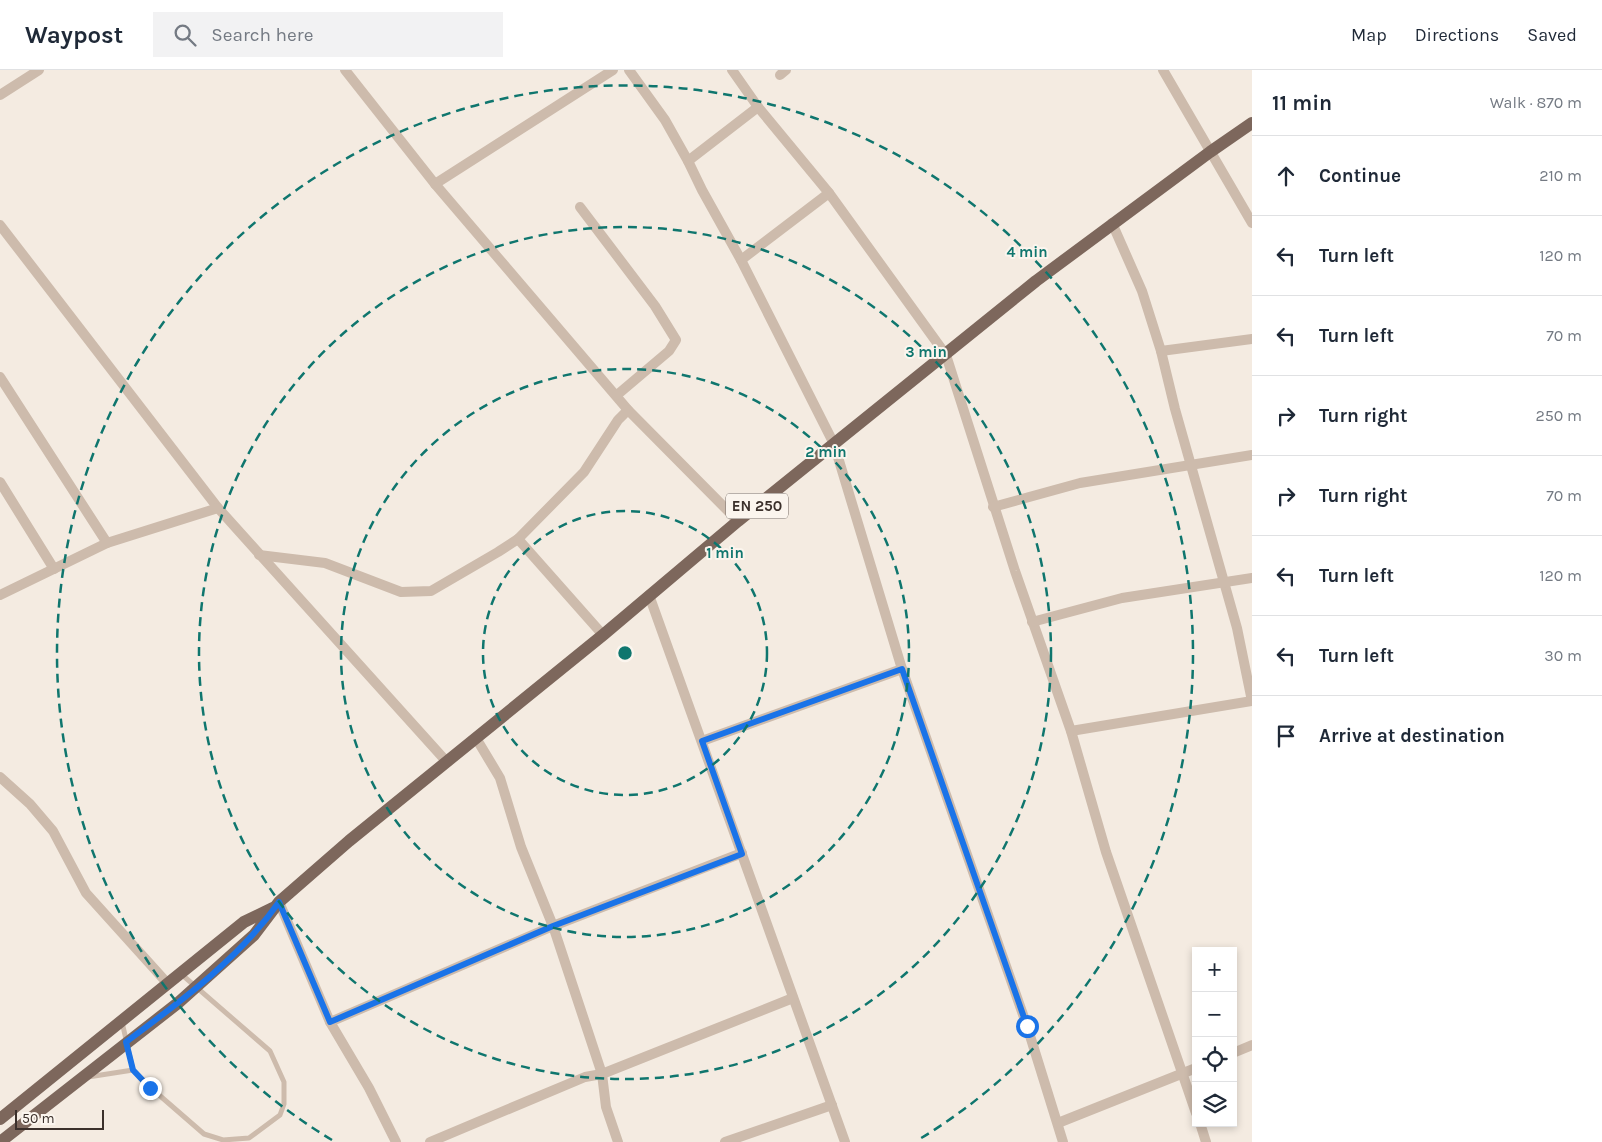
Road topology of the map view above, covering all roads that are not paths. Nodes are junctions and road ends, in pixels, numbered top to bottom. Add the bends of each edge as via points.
1 (40, 70) edge
2 (345, 70) edge
3 (613, 70) edge
4 (629, 70) edge
5 (732, 70) edge
6 (1163, 70) edge
7 (0, 95) edge
8 (758, 106) junction
9 (1252, 124) edge
10 (1210, 152) junction
11 (688, 161) junction
12 (435, 184) junction
13 (829, 193) junction
14 (580, 207) dead end
15 (1112, 223) junction
16 (1252, 223) edge
17 (0, 225) edge
18 (741, 260) junction
19 (1252, 339) edge
20 (1161, 351) junction
21 (946, 355) junction
22 (0, 377) edge
23 (617, 395) junction
24 (628, 410) junction
25 (834, 444) junction
26 (1252, 455) edge
27 (1191, 466) junction
28 (0, 482) edge
29 (993, 507) junction
30 (218, 508) junction
31 (738, 521) junction
32 (518, 539) junction
33 (107, 543) junction
34 (259, 555) junction
35 (54, 569) junction
36 (1252, 578) edge
37 (1224, 582) junction
38 (1, 591) edge
39 (649, 595) junction
40 (1032, 622) junction
41 (603, 635) junction
42 (902, 669) junction
43 (1252, 701) edge
44 (1071, 731) junction
45 (476, 738) junction
46 (702, 741) junction
47 (446, 761) junction
48 (0, 777) edge
49 (742, 854) junction
50 (277, 904) junction
51 (553, 926) junction
52 (180, 973) junction
53 (168, 984) junction
54 (196, 986) junction
55 (793, 998) junction
56 (122, 1021) junction
57 (330, 1022) junction
58 (126, 1042) junction
59 (1252, 1045) edge
60 (1237, 1051) edge
61 (133, 1070) junction
62 (1192, 1070) edge
63 (602, 1074) junction
64 (1182, 1074) junction
65 (83, 1077) junction
66 (1192, 1101) edge
67 (832, 1105) junction
68 (0, 1119) edge
69 (1058, 1124) junction
70 (1201, 1127) edge
71 (0, 1142) edge
72 (396, 1142) edge
73 (430, 1142) edge
74 (618, 1142) edge
75 (725, 1142) edge
76 (845, 1142) edge
77 (1062, 1142) edge
78 (1206, 1142) edge

1 - 7 street
2 - 12 street
3 - 12 street
4 - 11 street via 665,120
5 - 8 street
6 - 10 street
8 - 11 street
8 - 13 street
9 - 10 main road, EN 250
10 - 15 main road, EN 250
10 - 16 street
11 - 18 street
12 - 23 street
13 - 18 street
13 - 21 street
14 - 23 street via 655,306 676,340 670,350
15 - 20 street via 1142,291
15 - 21 main road, EN 250
17 - 30 street
18 - 25 street
19 - 20 street
20 - 27 street
21 - 25 main road, EN 250
21 - 29 street
22 - 33 street
23 - 24 street
24 - 31 street
24 - 32 street via 584,472
25 - 31 main road, EN 250
25 - 42 street
26 - 27 street
27 - 29 street via 1080,483
27 - 37 street
28 - 35 street
29 - 40 street
30 - 33 street
30 - 34 street
31 - 39 main road, EN 250
32 - 34 street via 431,591 401,592 325,563
32 - 41 street
33 - 35 street
34 - 47 street
35 - 38 street
36 - 37 street
37 - 40 street via 1122,598
37 - 43 street
39 - 41 main road, EN 250
39 - 46 street
40 - 44 street
41 - 45 main road, EN 250
42 - 46 street
42 - 69 street via 977,880
43 - 44 street
44 - 64 street via 1106,852
45 - 47 main road, EN 250
45 - 51 street via 500,778 521,847
46 - 49 street
47 - 50 main road, EN 250
48 - 53 street via 30,804 53,832 86,893
49 - 51 street
49 - 55 street
50 - 52 main road, EN 250 via 244,922
50 - 54 main road, EN 250 via 254,935
50 - 57 street
51 - 57 street
51 - 63 street
52 - 53 main road, EN 250
52 - 54 lane
53 - 56 main road, EN 250
54 - 58 main road, EN 250
54 - 61 lane via 270,1051 284,1082 284,1104 280,1115 250,1138 223,1140 204,1134
55 - 63 street
55 - 67 street
56 - 58 lane
56 - 68 main road, EN 250
57 - 72 street
58 - 61 lane
58 - 65 main road, EN 250
59 - 60 street
61 - 65 lane
62 - 64 street
63 - 73 street via 585,1077
63 - 74 street via 606,1107
64 - 66 street
64 - 69 street
65 - 71 main road, EN 250
67 - 75 street
67 - 76 street
69 - 77 street
70 - 78 street

